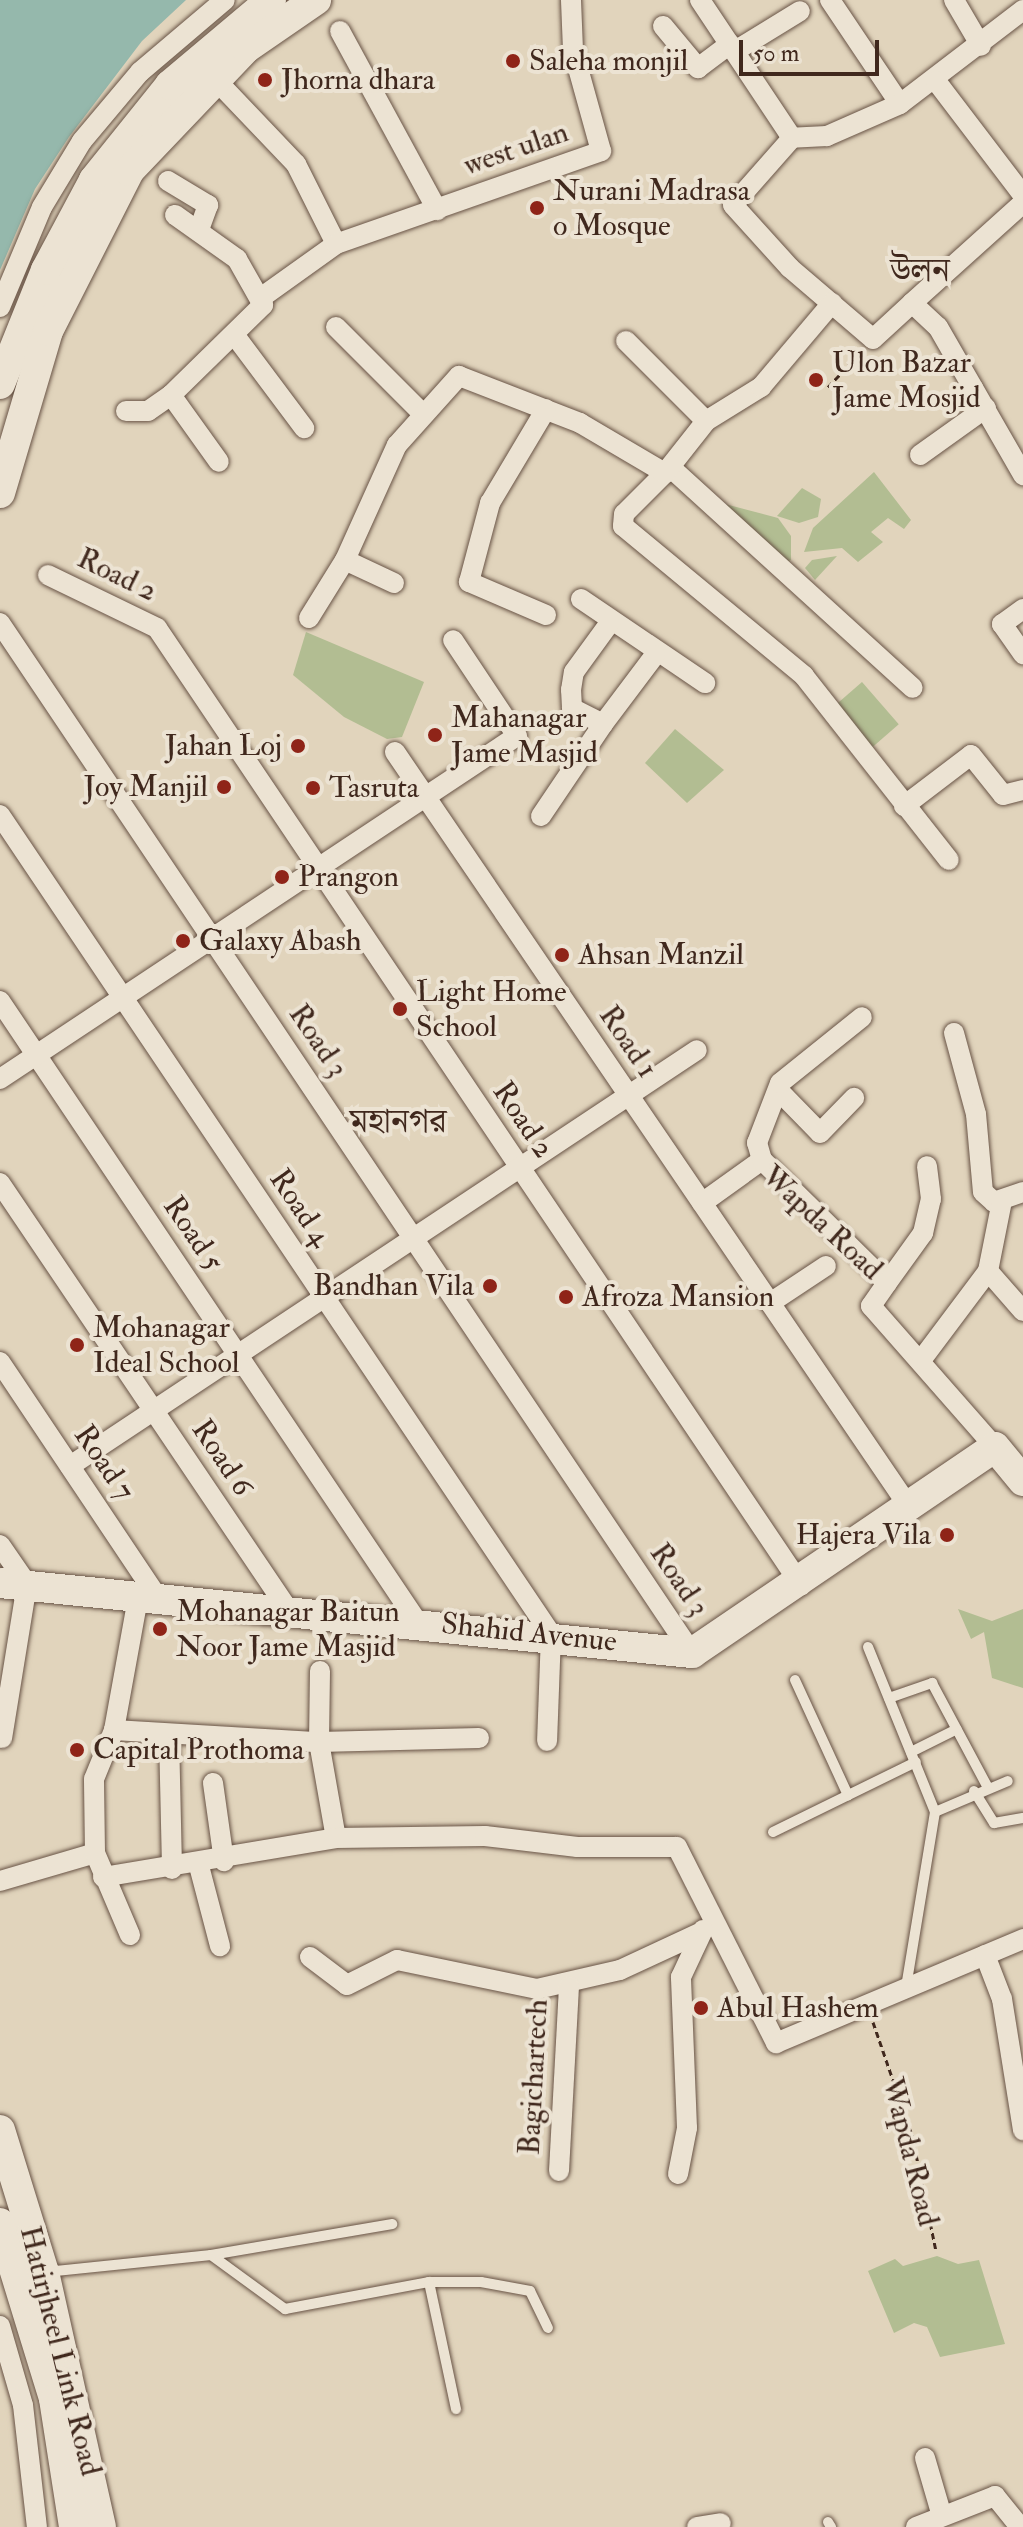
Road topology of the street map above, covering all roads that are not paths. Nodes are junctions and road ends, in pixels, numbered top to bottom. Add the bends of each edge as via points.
1 (225, 0) edge
2 (271, 0) edge
3 (316, 0) edge
4 (571, 0) edge
5 (700, 0) edge
6 (821, 0) edge
7 (830, 0) edge
8 (954, 0) edge
9 (797, 6) edge
10 (1023, 10) edge
11 (663, 26) dead end
12 (340, 31) dead end
13 (981, 46) junction
14 (732, 48) junction
15 (214, 78) junction
16 (936, 81) junction
17 (900, 104) junction
18 (792, 138) junction
19 (168, 181) dead end
20 (1023, 195) edge
21 (1023, 203) edge
22 (437, 210) junction
23 (175, 215) dead end
24 (200, 227) junction
25 (336, 244) junction
26 (262, 301) junction
27 (832, 303) junction
28 (912, 303) junction
29 (0, 307) edge
30 (336, 327) dead end
31 (236, 337) junction
32 (626, 341) dead end
33 (0, 384) edge
34 (171, 395) junction
35 (986, 408) junction
36 (546, 409) junction
37 (126, 411) dead end
38 (423, 414) junction
39 (706, 421) junction
40 (304, 428) dead end
41 (920, 455) dead end
42 (219, 462) dead end
43 (667, 470) junction
44 (1023, 475) edge
45 (0, 493) edge
46 (345, 560) junction
47 (48, 575) dead end
48 (394, 583) dead end
49 (581, 599) dead end
50 (1023, 609) edge
51 (546, 615) dead end
52 (309, 618) dead end
53 (611, 621) junction
54 (0, 623) edge
55 (453, 640) dead end
56 (1023, 654) edge
57 (655, 655) junction
58 (705, 683) dead end
59 (913, 688) dead end
60 (603, 724) junction
61 (395, 752) dead end
62 (1023, 790) edge
63 (425, 797) junction
64 (904, 806) junction
65 (0, 815) edge
66 (541, 816) dead end
67 (949, 860) dead end
68 (319, 868) junction
69 (212, 939) junction
70 (123, 998) junction
71 (0, 1001) edge
72 (862, 1017) dead end
73 (954, 1033) dead end
74 (697, 1050) dead end
75 (36, 1055) junction
76 (0, 1079) edge
77 (780, 1092) junction
78 (629, 1096) junction
79 (854, 1098) dead end
80 (762, 1160) junction
81 (927, 1166) dead end
82 (519, 1168) junction
83 (0, 1183) edge
84 (1023, 1192) edge
85 (1002, 1201) junction
86 (702, 1203) junction
87 (415, 1237) junction
88 (826, 1266) dead end
89 (988, 1271) junction
90 (887, 1283) junction
91 (324, 1298) junction
92 (770, 1303) junction
93 (1020, 1303) edge
94 (238, 1355) junction
95 (922, 1359) junction
96 (0, 1362) edge
97 (153, 1411) junction
98 (995, 1447) junction
99 (70, 1466) junction
100 (1023, 1481) edge
101 (909, 1507) junction
102 (0, 1545) edge
103 (13, 1583) edge
104 (801, 1585) junction
105 (148, 1598) junction
106 (287, 1608) junction
107 (416, 1620) junction
108 (551, 1634) junction
109 (868, 1647) dead end
110 (692, 1653) junction
111 (320, 1671) dead end
112 (795, 1680) dead end
113 (889, 1698) junction
114 (957, 1729) junction
115 (114, 1730) junction
116 (169, 1735) junction
117 (2, 1738) edge
118 (479, 1738) dead end
119 (547, 1741) dead end
120 (319, 1742) junction
121 (914, 1757) junction
122 (1008, 1781) dead end
123 (213, 1783) dead end
124 (987, 1786) junction
125 (974, 1791) junction
126 (848, 1795) junction
127 (935, 1812) junction
128 (1023, 1818) edge
129 (773, 1832) dead end
130 (336, 1838) junction
131 (95, 1853) junction
132 (224, 1861) junction
133 (199, 1866) junction
134 (172, 1869) junction
135 (103, 1877) junction
136 (0, 1881) edge
137 (706, 1924) junction
138 (130, 1935) dead end
139 (1023, 1939) edge
140 (220, 1946) dead end
141 (985, 1955) junction
142 (310, 1957) dead end
143 (569, 1986) junction
144 (906, 1990) junction
145 (0, 2130) edge
146 (1023, 2130) edge
147 (559, 2171) dead end
148 (678, 2174) dead end
149 (0, 2223) edge
150 (392, 2224) dead end
151 (211, 2255) junction
152 (44, 2272) junction
153 (429, 2282) junction
154 (0, 2326) edge
155 (548, 2328) dead end
156 (456, 2409) dead end
157 (925, 2458) dead end
158 (942, 2516) junction
159 (721, 2523) dead end
160 (1021, 2524) edge
161 (37, 2527) edge
162 (74, 2527) edge
163 (101, 2527) edge
164 (697, 2527) edge
165 (916, 2527) edge

1 - 29 street via 140,72 82,141 42,207
2 - 33 main road via 170,85 94,180 40,283
3 - 15 main road
4 - 22 street, west ulan via 573,50 604,148
5 - 14 street
6 - 9 street
7 - 17 street
8 - 13 street
9 - 14 street
10 - 13 street
11 - 14 street via 698,68
12 - 22 street, west ulan
13 - 16 street
14 - 18 street
15 - 25 street via 296,164
15 - 45 main road via 129,171 103,216 48,331
16 - 17 street
16 - 20 street
17 - 18 street via 827,136
18 - 27 street via 733,205
19 - 24 street via 208,205
21 - 28 street
22 - 25 street, west ulan
23 - 24 street
24 - 26 street via 237,259
25 - 26 street, west ulan
26 - 31 street, west ulan
27 - 28 street via 873,339
27 - 39 street via 761,387
28 - 35 street via 949,340
30 - 38 street
31 - 34 street, west ulan
31 - 40 street
32 - 39 street
34 - 37 street, west ulan via 148,411
34 - 42 street
35 - 41 street
35 - 44 street
36 - 38 street via 464,374
36 - 43 street
36 - 51 street via 490,503 469,582
38 - 46 street via 397,445
39 - 43 street
43 - 59 street
43 - 64 street via 624,514 623,526 804,676
46 - 48 street
46 - 52 street
47 - 68 street, Road 2 via 157,628
49 - 53 street
50 - 56 street via 1002,624
53 - 57 street
53 - 60 street via 574,672 571,690 572,708
54 - 69 street, Road 3
55 - 63 street via 517,736
57 - 58 street via 663,648
57 - 60 street
60 - 66 street
61 - 63 street, Road 1
62 - 64 street via 1003,795 971,755
63 - 68 street
63 - 78 street, Road 1
64 - 67 street
65 - 70 street, Road 4
68 - 69 street
68 - 82 street, Road 2
69 - 70 street
69 - 87 street, Road 3
70 - 75 street
70 - 91 street, Road 4
71 - 75 street, Road 5
72 - 77 street via 780,1083
73 - 85 street via 976,1114 983,1192
74 - 78 street
75 - 76 street
75 - 94 street, Road 5
77 - 79 street via 820,1133
77 - 80 street via 757,1143
78 - 82 street
78 - 86 street, Road 1
80 - 86 street, Wapda Road
80 - 90 street, Wapda Road
81 - 90 street via 931,1199 923,1233
82 - 87 street
82 - 104 street, Road 2
83 - 97 street, Road 6
84 - 85 street
85 - 89 street
86 - 92 street, Road 1
87 - 91 street
87 - 110 street, Road 3
88 - 92 street
89 - 93 street
89 - 95 street
90 - 95 street, Wapda Road via 871,1306
91 - 94 street
91 - 108 street, Road 4
92 - 101 street, Road 1
94 - 97 street
94 - 107 street, Road 5
95 - 98 street, Wapda Road
96 - 99 street, Road 7
97 - 99 street
97 - 106 street, Road 6
98 - 100 main road, Wapda Road
98 - 101 main road
99 - 105 street, Road 7
101 - 104 main road
102 - 103 street
103 - 105 main road, Shahid Avenue
103 - 117 street
104 - 110 main road
105 - 106 main road, Shahid Avenue
105 - 115 street
106 - 107 main road, Shahid Avenue
107 - 108 main road, Shahid Avenue
108 - 110 main road, Shahid Avenue
108 - 119 street
109 - 113 lane
111 - 120 street
112 - 126 lane
113 - 114 lane via 932,1683
113 - 121 lane
114 - 121 lane
114 - 124 lane
115 - 116 street
115 - 131 street via 94,1779
116 - 120 street
116 - 134 street
118 - 120 street
120 - 130 street
121 - 126 lane
121 - 127 lane
122 - 124 lane
123 - 132 street
124 - 125 lane
125 - 127 lane
125 - 128 lane via 994,1823
126 - 129 lane
127 - 144 lane
130 - 132 street
130 - 137 street via 485,1836 577,1847 677,1847
131 - 135 street
131 - 136 street
132 - 133 street
133 - 134 street
133 - 140 street
134 - 135 street
135 - 138 street
137 - 143 street, Bagichartech
137 - 144 street via 776,2043
137 - 148 street via 681,1977 687,2128
139 - 141 street
141 - 144 street
141 - 146 street via 1002,1999
142 - 143 street via 347,1985 397,1960 497,1983
143 - 147 street, Bagichartech
145 - 152 main road, Hatirjheel Link Road
149 - 162 main road via 51,2384
150 - 151 lane
151 - 152 lane
151 - 153 lane via 285,2309
152 - 163 main road, Hatirjheel Link Road
153 - 155 lane via 530,2291
153 - 156 lane
154 - 161 street via 23,2405
157 - 158 street
158 - 160 street via 995,2496
158 - 165 street
159 - 164 street

